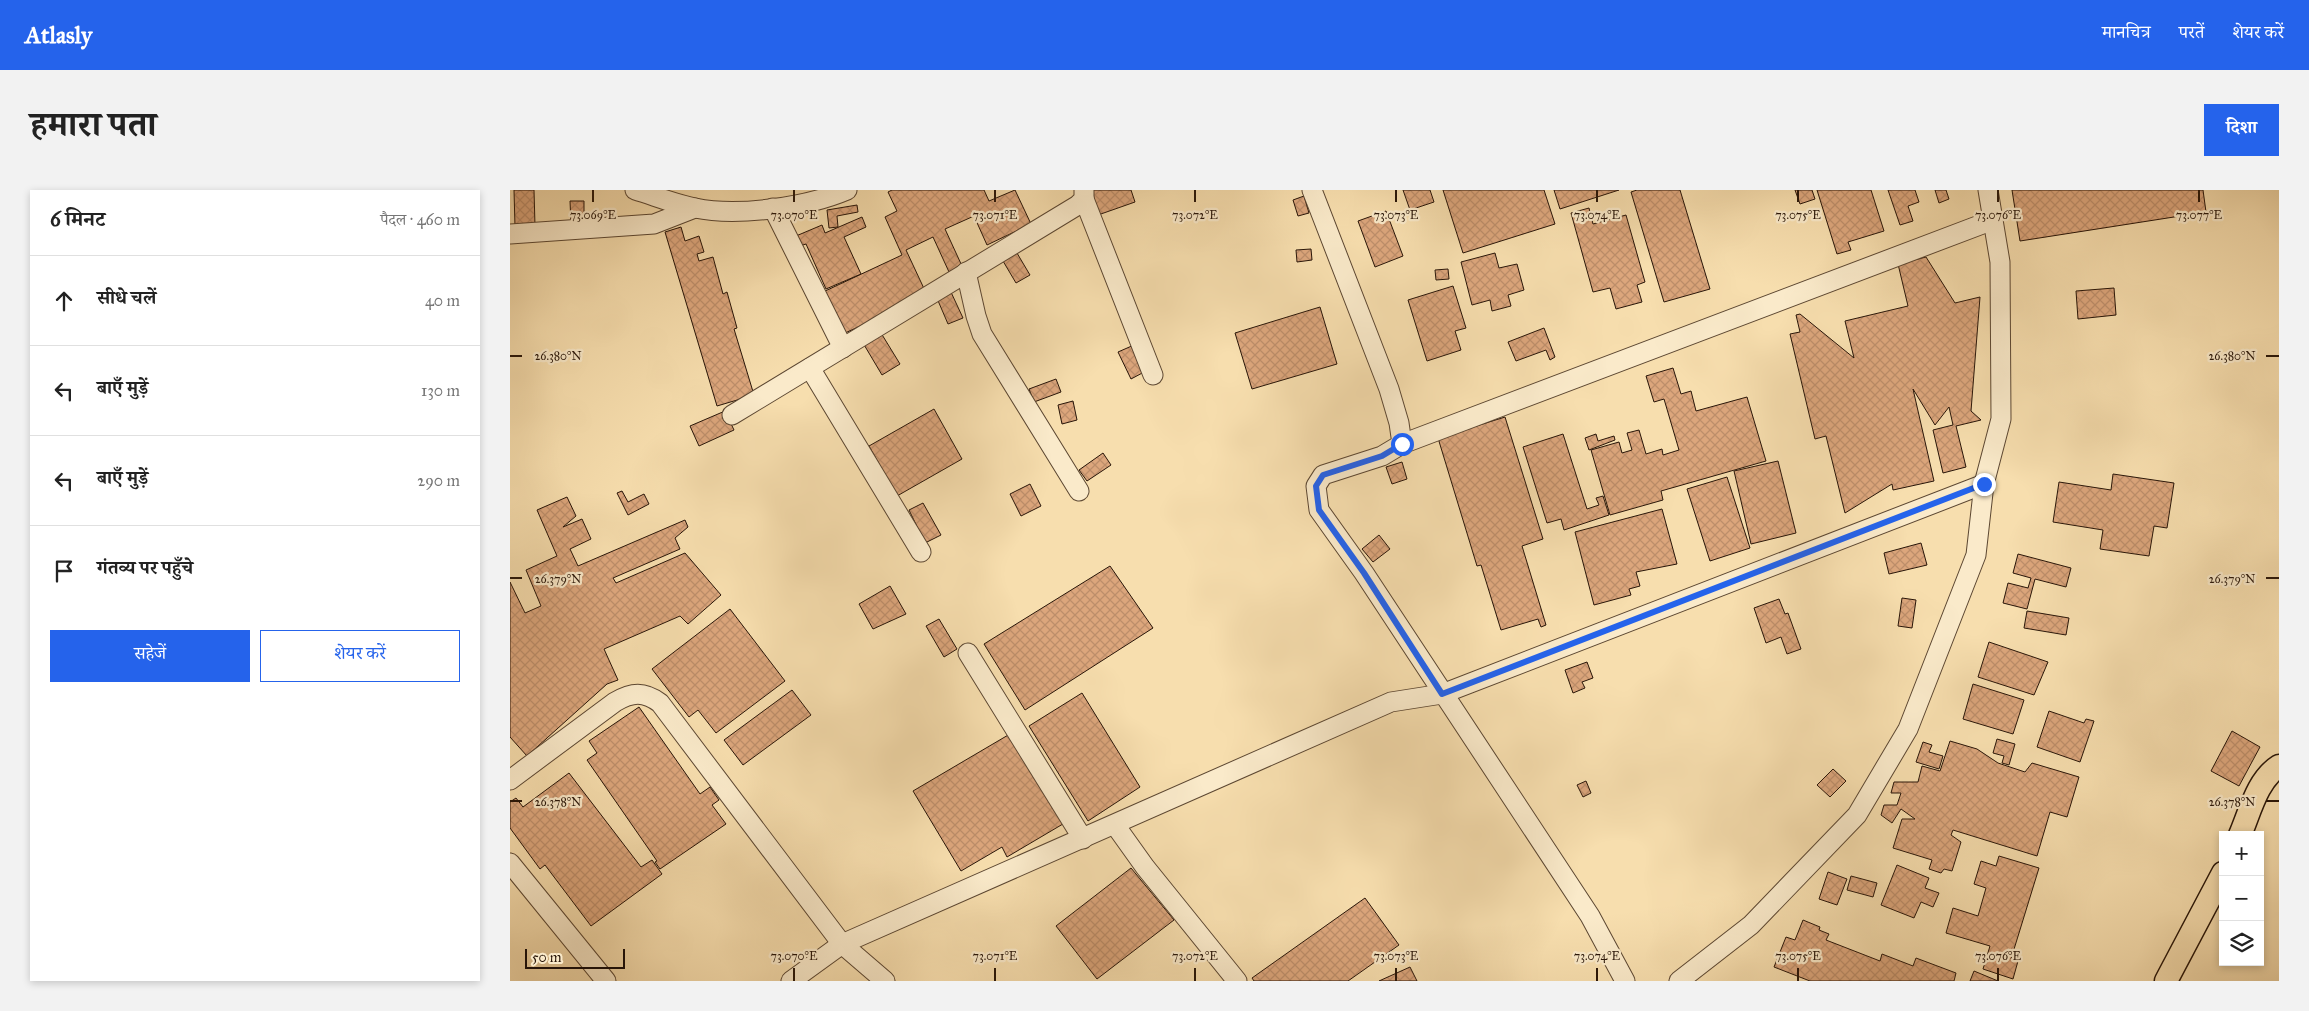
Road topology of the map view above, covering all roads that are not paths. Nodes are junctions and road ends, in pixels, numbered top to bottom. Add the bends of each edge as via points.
1 (635, 190) edge
2 (847, 190) edge
3 (1312, 190) edge
4 (1988, 190) edge
5 (1084, 195) edge
6 (695, 208) junction
7 (773, 208) junction
8 (1993, 220) junction
9 (510, 234) edge
10 (966, 272) junction
11 (843, 348) junction
12 (810, 368) junction
13 (1153, 375) dead end
14 (732, 415) dead end
15 (1402, 444) junction
16 (1984, 484) junction
17 (1079, 491) dead end
18 (921, 552) dead end
19 (968, 653) dead end
20 (1442, 694) junction
21 (2279, 766) edge
22 (510, 780) edge
23 (1115, 825) junction
24 (2242, 831) edge
25 (1083, 839) junction
26 (510, 863) edge
27 (2221, 876) edge
28 (842, 944) junction
29 (606, 981) edge
30 (791, 981) edge
31 (885, 981) edge
32 (1237, 981) edge
33 (1625, 981) edge
34 (1679, 981) edge
35 (2166, 981) edge

1 - 6 street
2 - 7 street
3 - 15 street via 1389,389
4 - 8 street
5 - 10 street
5 - 13 street
6 - 7 street
6 - 9 street via 654,224
7 - 11 street
8 - 15 street
8 - 16 street via 2000,262 2001,419
10 - 11 street
10 - 17 street via 982,334
11 - 12 street
12 - 14 street
12 - 18 street
15 - 20 street via 1382,456 1323,475 1316,486 1319,510
16 - 20 street
16 - 34 street via 1976,556 1908,730 1857,815 1751,925
19 - 25 street
20 - 23 street via 1391,702
20 - 33 street via 1590,916
21 - 24 main road via 2269,773 2262,785
22 - 28 street via 626,695 638,693 651,697 660,703
23 - 25 street
23 - 32 street
25 - 28 street
26 - 29 street
27 - 35 main road
28 - 30 street
28 - 31 street

